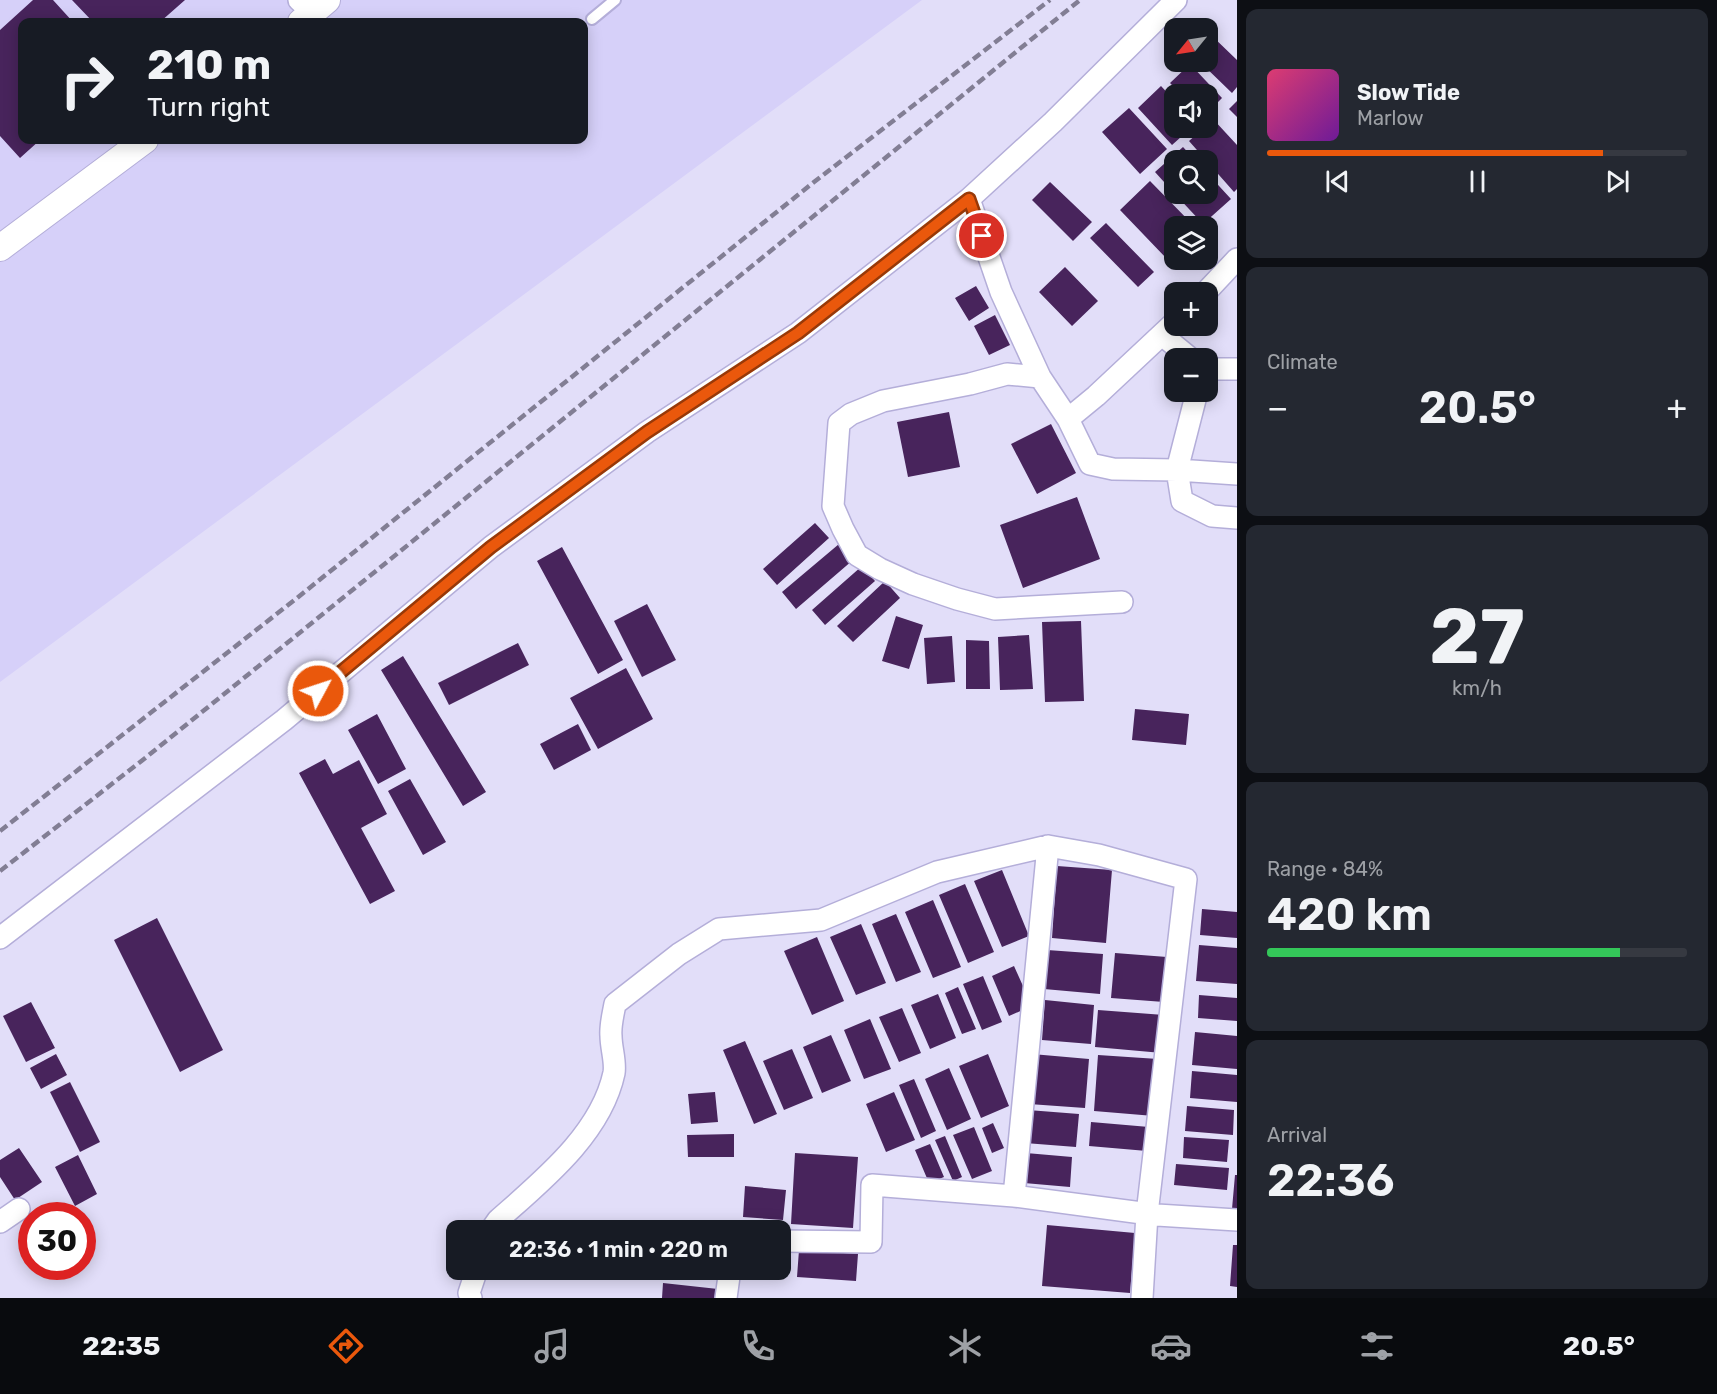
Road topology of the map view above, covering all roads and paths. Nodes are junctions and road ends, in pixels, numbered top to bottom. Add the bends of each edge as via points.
1 (615, 0) edge
2 (1176, 0) edge
3 (592, 19) dead end
4 (140, 144) edge
5 (969, 199) junction
6 (0, 248) edge
7 (1237, 259) edge
8 (1215, 282) edge
9 (1164, 333) edge
10 (1173, 336) edge
11 (1182, 348) edge
12 (1218, 369) edge
13 (1237, 369) edge
14 (1040, 377) junction
15 (1194, 402) edge
16 (1068, 419) junction
17 (1177, 470) junction
18 (1237, 474) edge
19 (1237, 518) edge
20 (1122, 602) dead end
21 (1048, 846) junction
22 (0, 938) edge
23 (1014, 1196) junction
24 (18, 1210) edge
25 (1147, 1214) junction
26 (498, 1220) edge
27 (1237, 1220) edge
28 (0, 1222) edge
29 (791, 1241) edge
30 (473, 1280) edge
31 (728, 1280) edge
32 (471, 1298) edge
33 (726, 1298) edge
34 (1142, 1298) edge

1 - 3 lane
2 - 5 street
4 - 6 street
5 - 14 street via 1001,292
5 - 22 street via 798,333 647,432 491,547 284,720
7 - 8 street
9 - 16 street
10 - 11 street
12 - 13 street
14 - 16 street
14 - 20 street via 1007,374 883,401 851,414 838,423 832,506 857,555 913,584 957,599 994,609
15 - 17 street
16 - 17 street via 1090,464 1113,469
17 - 18 street
17 - 19 street via 1182,501 1212,516
21 - 23 street
21 - 25 street via 1099,855 1186,879
21 - 26 street via 937,872 821,920 719,929 679,954 615,1004 610,1033 614,1071 603,1106 554,1170
23 - 25 street
23 - 29 street via 872,1185 871,1242
24 - 28 street
25 - 27 street
25 - 34 street
30 - 32 street
31 - 33 street

